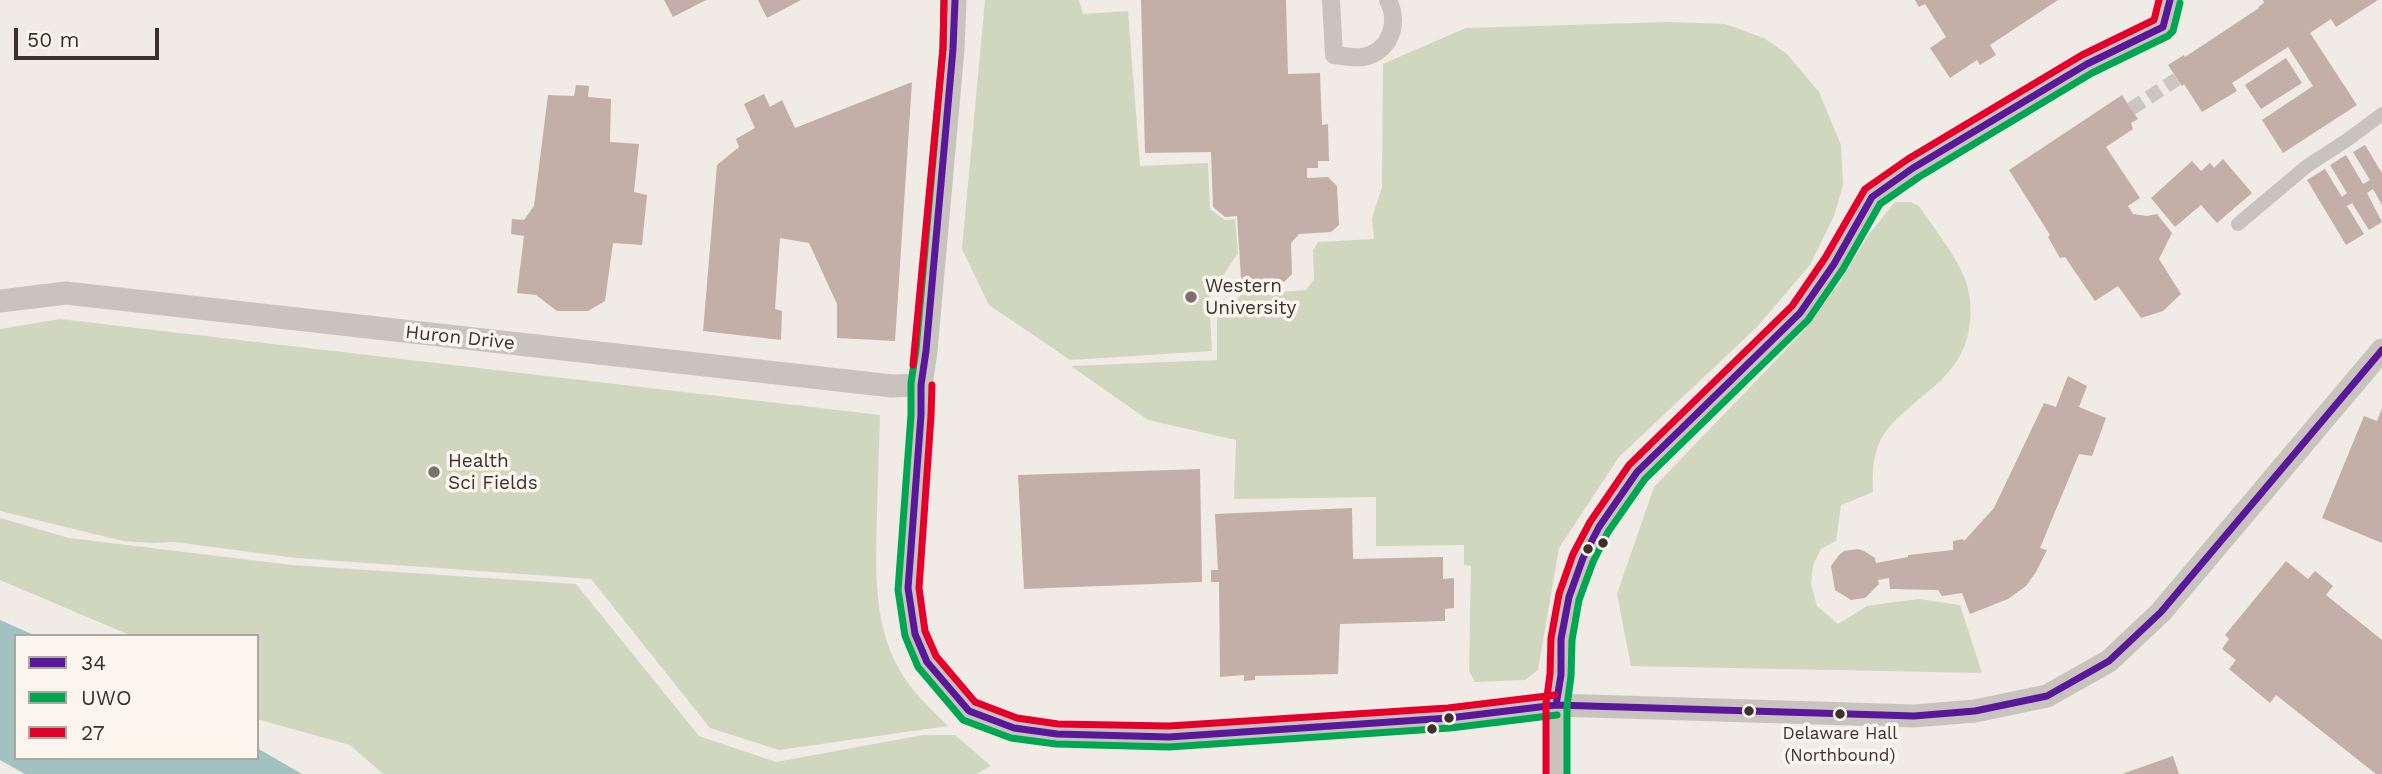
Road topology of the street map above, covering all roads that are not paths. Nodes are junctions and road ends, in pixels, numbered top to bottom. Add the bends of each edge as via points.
1 (955, 0) edge
2 (1331, 0) edge
3 (1388, 0) edge
4 (2170, 3) edge
5 (2382, 114) edge
6 (2238, 224) dead end
7 (0, 301) edge
8 (2382, 350) edge
9 (921, 384) junction
10 (1556, 705) junction
11 (1557, 774) edge

1 - 9 street
2 - 3 street via 1334,55 1352,57 1373,53 1388,42 1394,21
4 - 10 street via 2163,27 2088,64 1871,197 1800,313 1637,472 1599,527 1569,597
5 - 6 street via 2307,166
7 - 9 street, Huron Drive via 66,293 878,385
8 - 10 street via 2161,612 2109,660 2047,696 1975,711 1914,716
9 - 10 street via 908,588 915,634 927,662 969,711 1014,728 1057,734 1169,737 1449,719
10 - 11 street

